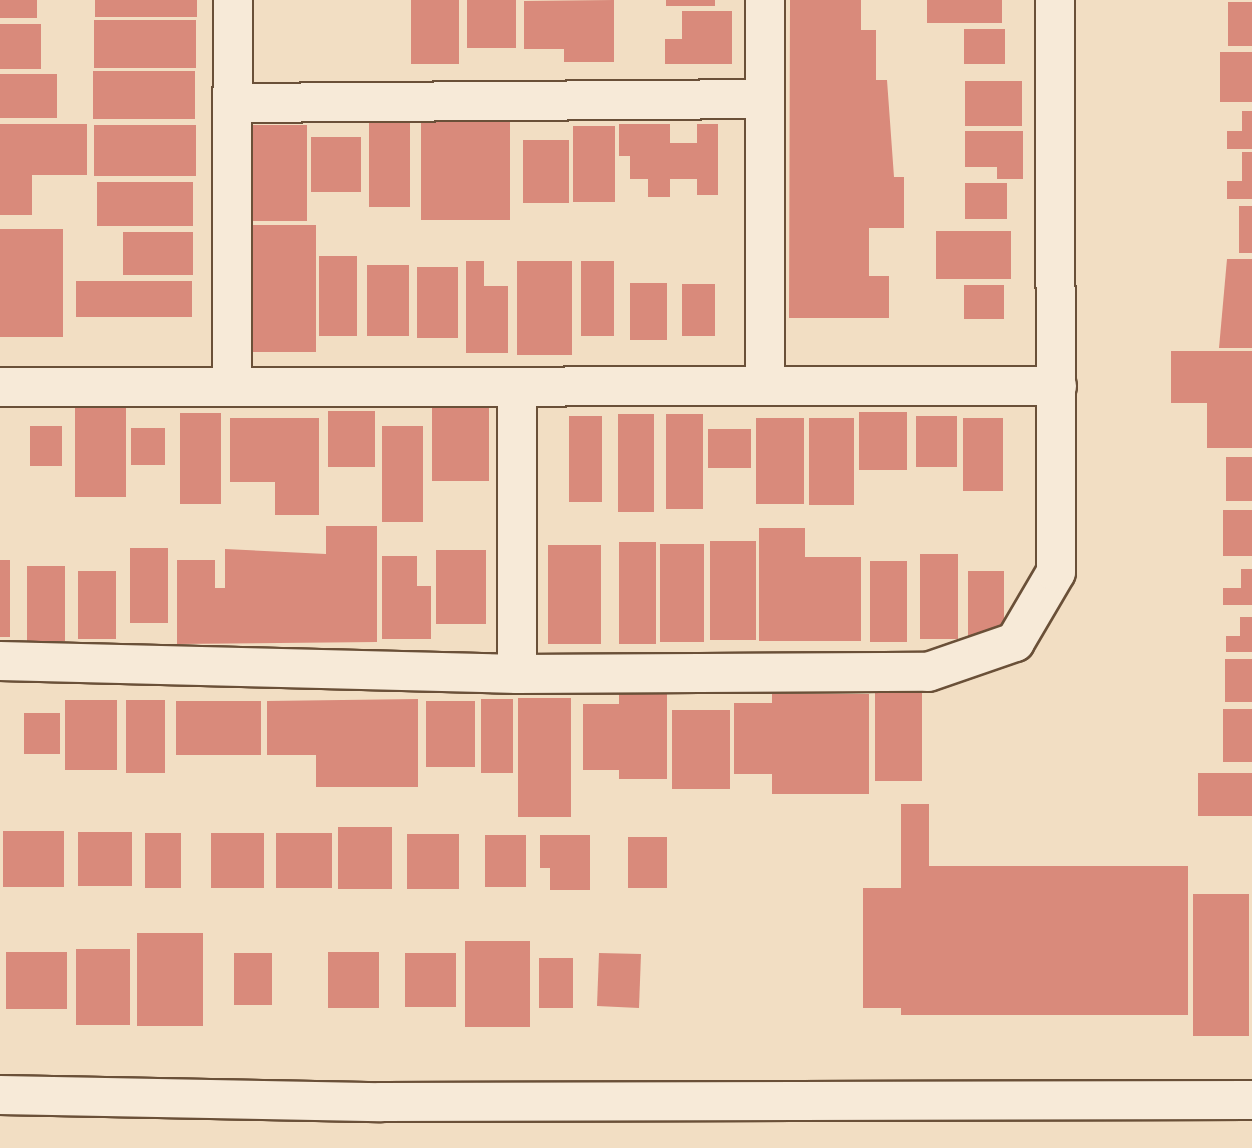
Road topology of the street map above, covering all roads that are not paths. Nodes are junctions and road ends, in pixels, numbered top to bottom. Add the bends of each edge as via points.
1 (233, 0) edge
2 (765, 0) edge
3 (1055, 0) edge
4 (765, 99) junction
5 (235, 103) junction
6 (232, 386) junction
7 (765, 386) junction
8 (1057, 386) junction
9 (0, 387) edge
10 (517, 388) junction
11 (0, 661) edge
12 (517, 674) junction
13 (0, 1095) edge
14 (1252, 1100) edge

1 - 5 street
2 - 4 street
3 - 8 street
4 - 5 street
4 - 7 street
5 - 6 street
6 - 9 street
6 - 10 street
7 - 8 street
7 - 10 street
8 - 12 street via 1056,572 1015,642 928,672
10 - 12 street
11 - 12 street
13 - 14 street via 381,1102

